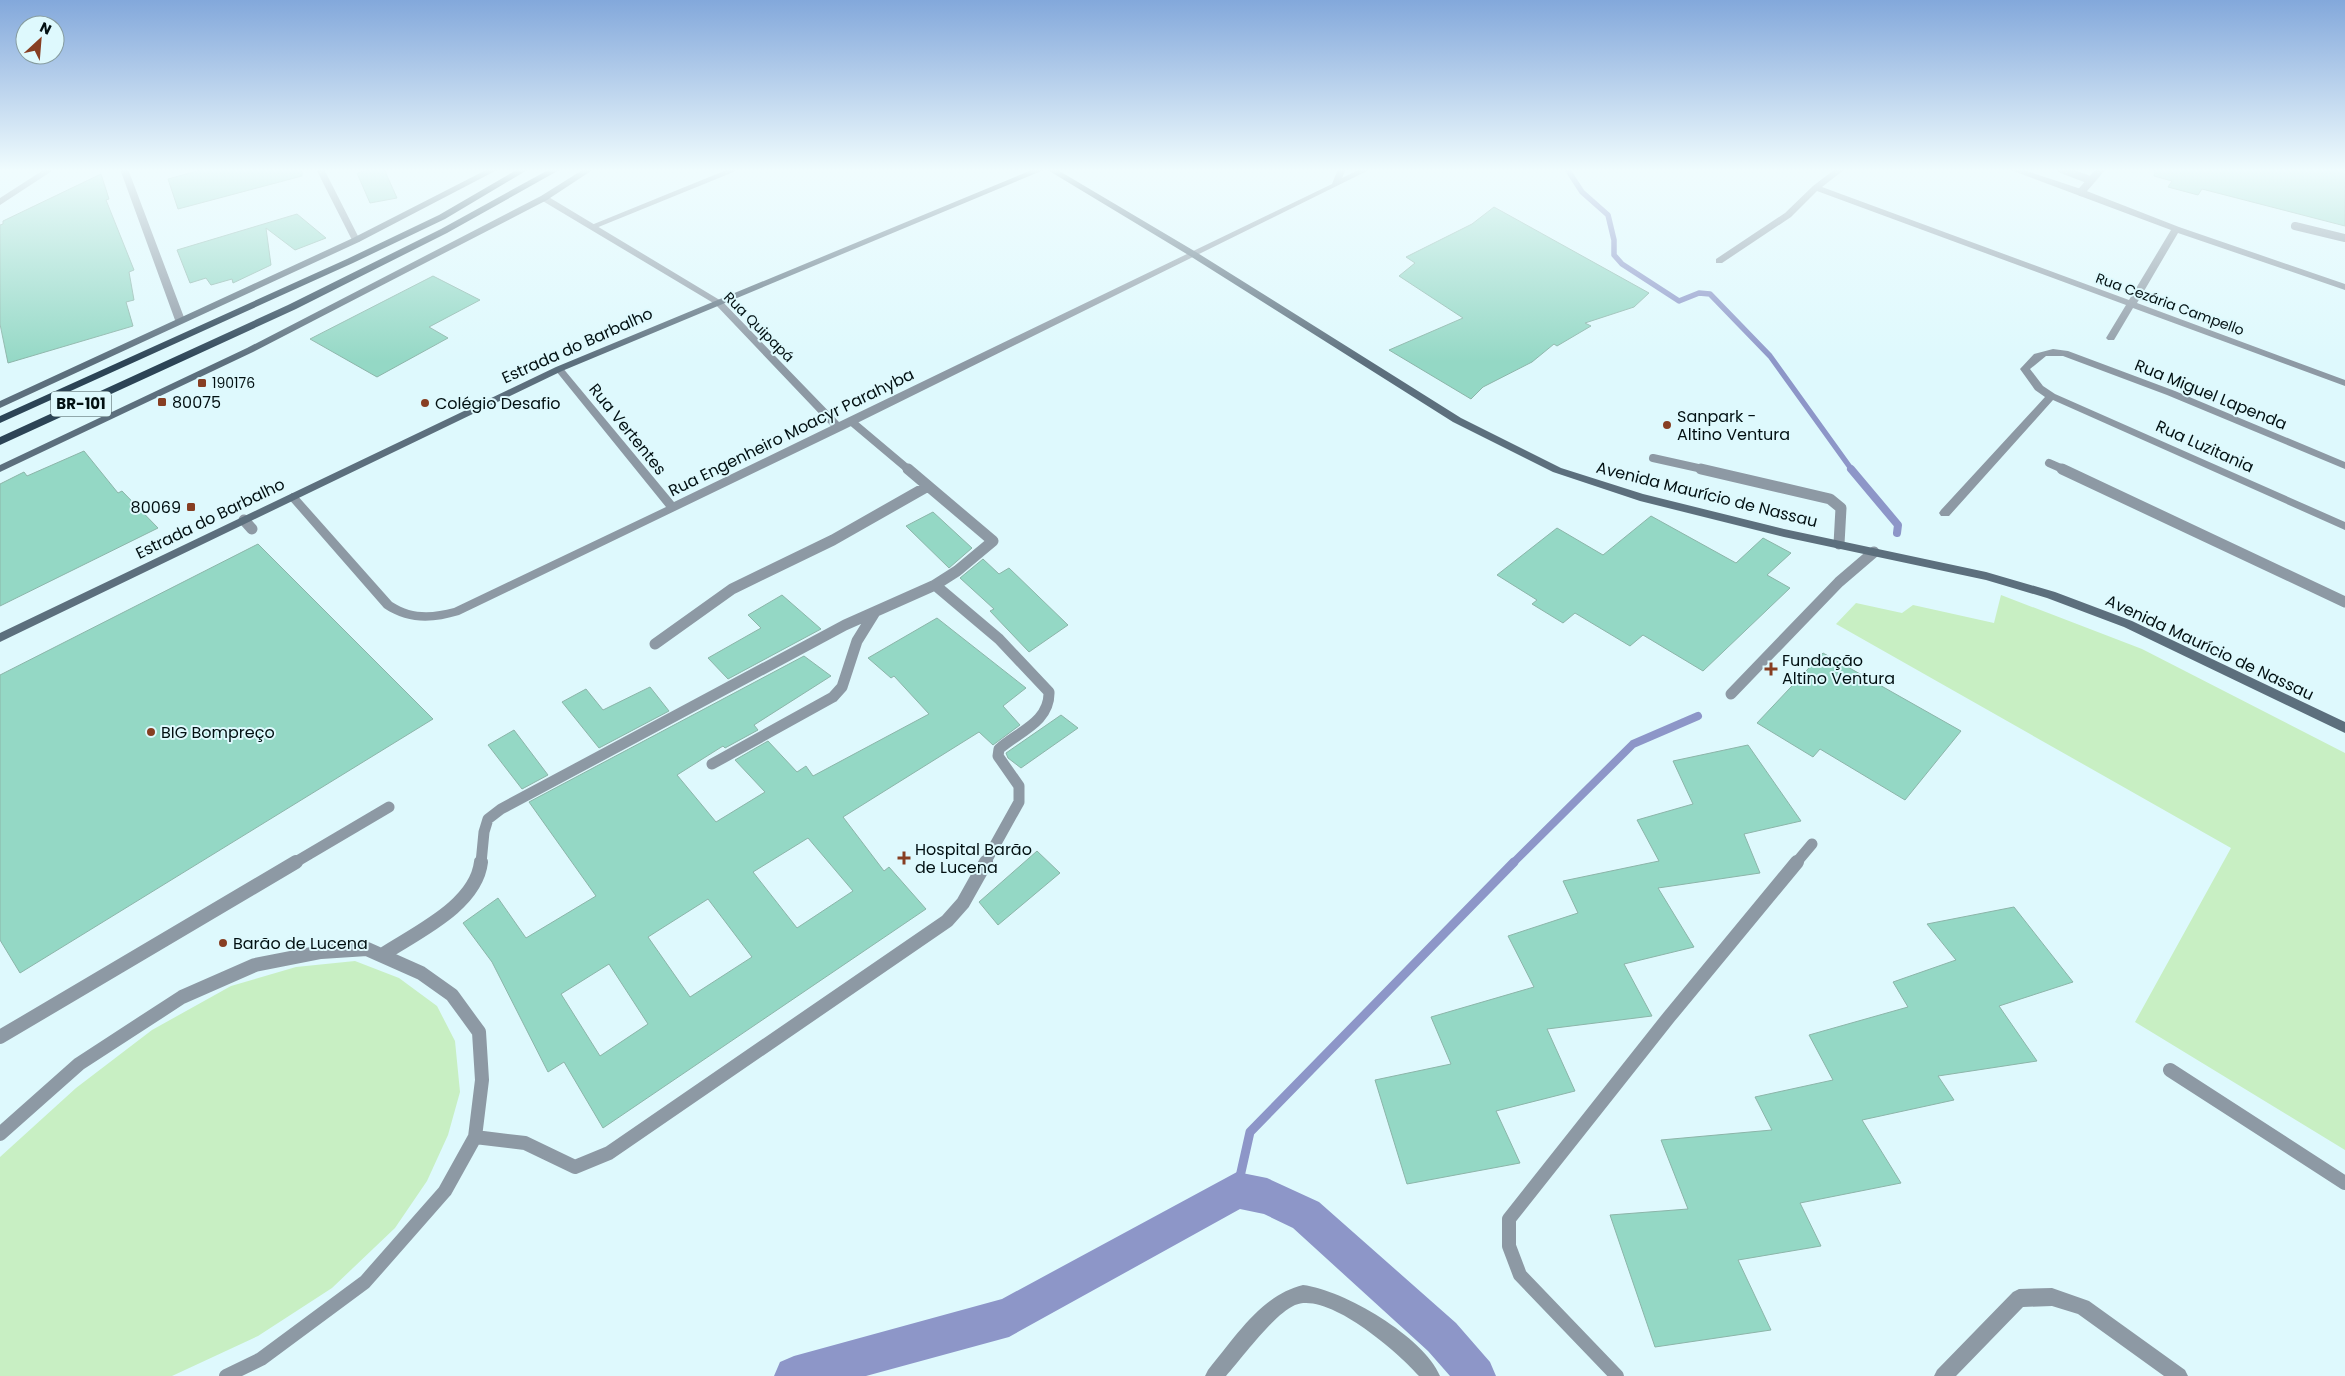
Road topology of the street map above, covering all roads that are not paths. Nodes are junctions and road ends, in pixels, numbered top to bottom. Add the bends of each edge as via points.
1 (148, 233) edge
2 (353, 233) edge
3 (369, 233) edge
4 (405, 233) edge
5 (440, 233) edge
6 (476, 233) edge
7 (605, 233) edge
8 (886, 233) edge
9 (1158, 233) edge
10 (1236, 233) edge
11 (1760, 233) edge
12 (1938, 233) edge
13 (2173, 233) edge
14 (2188, 233) edge
15 (2325, 233) edge
16 (2345, 238) edge
17 (356, 240) junction
18 (1193, 254) junction
19 (1718, 261) dead end
20 (2345, 287) edge
21 (718, 302) junction
22 (2130, 304) junction
23 (180, 320) junction
24 (2111, 338) dead end
25 (2064, 353) joint
26 (559, 369) junction
27 (2345, 383) edge
28 (2051, 396) junction
29 (0, 405) edge
30 (0, 420) edge
31 (852, 422) junction
32 (839, 428) junction
33 (0, 441) edge
34 (1653, 458) dead end
35 (2049, 463) dead end
36 (2345, 466) edge
37 (0, 469) edge
38 (928, 486) junction
39 (292, 496) junction
40 (673, 508) junction
41 (1945, 513) dead end
42 (244, 520) junction
43 (2345, 526) edge
44 (252, 529) dead end
45 (1838, 544) junction
46 (1874, 552) junction
47 (935, 585) junction
48 (2345, 602) edge
49 (875, 612) junction
50 (0, 638) edge
51 (655, 644) dead end
52 (1731, 694) dead end
53 (2345, 728) edge
54 (712, 764) dead end
55 (389, 807) dead end
56 (1812, 844) dead end
57 (382, 955) junction
58 (0, 1037) edge
59 (2170, 1070) dead end
60 (0, 1134) edge
61 (475, 1136) junction
62 (2345, 1183) edge
63 (226, 1376) edge
64 (1214, 1376) edge
65 (1430, 1376) edge
66 (1617, 1376) edge
67 (1943, 1376) edge
68 (2179, 1376) edge

1 - 23 street
2 - 17 street
3 - 17 main road
4 - 30 highway, BR-101
5 - 33 highway, BR-101 via 292,307
6 - 37 main road via 250,350
7 - 21 street, Rua Quipapá
8 - 21 main road, Estrada do Barbalho
9 - 18 main road, Avenida Maurício de Nassau
10 - 18 street, Rua Engenheiro Moacyr Parahyba
11 - 19 street
12 - 22 street, Rua Cezária Campello
13 - 22 street
14 - 20 street
15 - 16 lane
17 - 23 main road
18 - 31 street, Rua Engenheiro Moacyr Parahyba
18 - 45 main road, Avenida Maurício de Nassau via 1457,420 1516,452 1593,483 1640,497
21 - 26 main road, Estrada do Barbalho
21 - 32 street, Rua Quipapá
22 - 24 street
22 - 27 street, Rua Cezária Campello
23 - 29 main road
25 - 28 street, Rua Luzitania via 2041,354 2026,369 2039,388
25 - 36 street, Rua Miguel Lapenda via 2171,393
26 - 39 main road, Estrada do Barbalho
26 - 40 street, Rua Vertentes
28 - 41 street
28 - 43 street, Rua Luzitania
31 - 32 street, Rua Engenheiro Moacyr Parahyba
31 - 38 lane
32 - 40 street, Rua Engenheiro Moacyr Parahyba
34 - 45 lane via 1830,499 1840,506
35 - 48 lane
38 - 47 lane via 993,541
38 - 51 lane via 833,540 732,589
39 - 40 street, Rua Engenheiro Moacyr Parahyba via 388,605 412,617 429,617 465,609
39 - 42 main road, Estrada do Barbalho
42 - 44 lane
42 - 50 main road, Estrada do Barbalho
45 - 46 main road, Avenida Maurício de Nassau
46 - 52 lane via 1839,582
46 - 53 main road, Avenida Maurício de Nassau via 1986,576 2060,598 2128,624
47 - 49 lane
47 - 61 lane via 999,639 1049,692 1051,701 1046,712 999,749 998,756 1019,786 1019,802 963,903 947,921 609,1152 575,1167 525,1143
49 - 54 lane via 857,641 842,687 833,697 815,710
49 - 57 lane via 501,809 488,819 480,868 459,904
55 - 58 lane
56 - 66 lane via 1669,1017 1509,1219 1509,1246 1520,1275
57 - 60 lane via 367,949 321,952 255,965 182,997 79,1064
57 - 61 lane via 422,973 452,995 479,1032 482,1080
59 - 62 lane
61 - 63 lane via 445,1191 365,1282 262,1358
64 - 65 street via 1276,1308 1292,1297 1312,1294 1336,1301 1400,1343
67 - 68 street via 2019,1298 2052,1297 2083,1307

